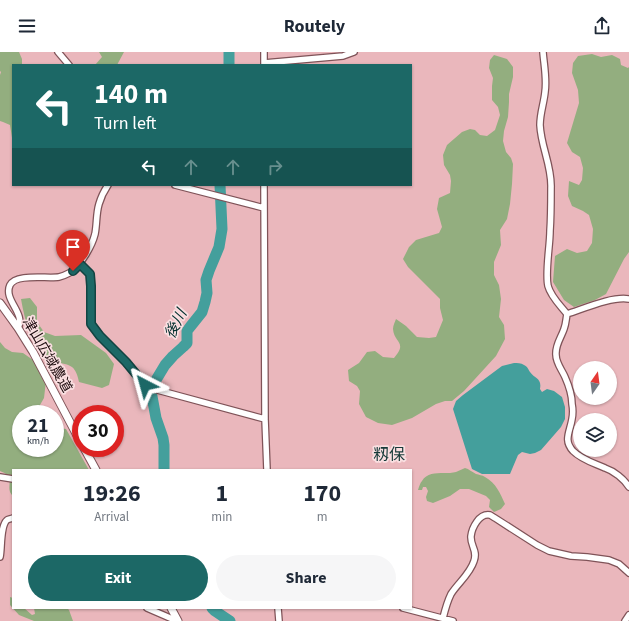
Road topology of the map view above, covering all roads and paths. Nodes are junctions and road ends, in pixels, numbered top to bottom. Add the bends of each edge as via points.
1 (58, 52) edge
2 (264, 52) edge
3 (354, 52) edge
4 (543, 52) edge
5 (68, 64) edge
6 (264, 64) edge
7 (107, 186) edge
8 (178, 186) edge
9 (264, 186) edge
10 (264, 208) junction
11 (80, 264) junction
12 (629, 299) edge
13 (0, 303) edge
14 (567, 314) junction
15 (18, 328) junction
16 (265, 419) junction
17 (72, 426) edge
18 (89, 457) edge
19 (95, 469) edge
20 (267, 469) edge
21 (0, 477) edge
22 (12, 480) edge
23 (629, 487) edge
24 (12, 518) edge
25 (0, 557) edge
26 (629, 573) edge
27 (149, 609) edge
28 (171, 609) edge
29 (278, 609) edge
30 (407, 609) edge
31 (629, 615) edge
32 (443, 618) junction
33 (177, 621) edge
34 (279, 621) edge
35 (453, 621) edge
36 (626, 621) edge

1 - 5 street
2 - 6 street
3 - 6 street via 342,56
4 - 14 street via 545,92 540,125 551,175 547,277 548,287
7 - 11 street via 98,205 95,234
8 - 10 street
9 - 10 street
10 - 16 street
11 - 15 street via 66,275 13,281 9,290 19,314
11 - 16 street via 90,274 91,324 145,385
12 - 14 street via 620,298
13 - 15 street, 津山広域農道
14 - 23 street via 556,354 572,402 568,444 588,461 612,471
15 - 17 street, 津山広域農道
16 - 20 street
18 - 19 street
21 - 22 street
24 - 25 street via 5,522 2,530
26 - 32 street via 619,564 609,560 549,551 490,515 485,515 474,526 471,536 475,550 474,560 448,601
27 - 33 street
28 - 33 street
29 - 34 street
30 - 32 street
31 - 36 street
32 - 35 street

